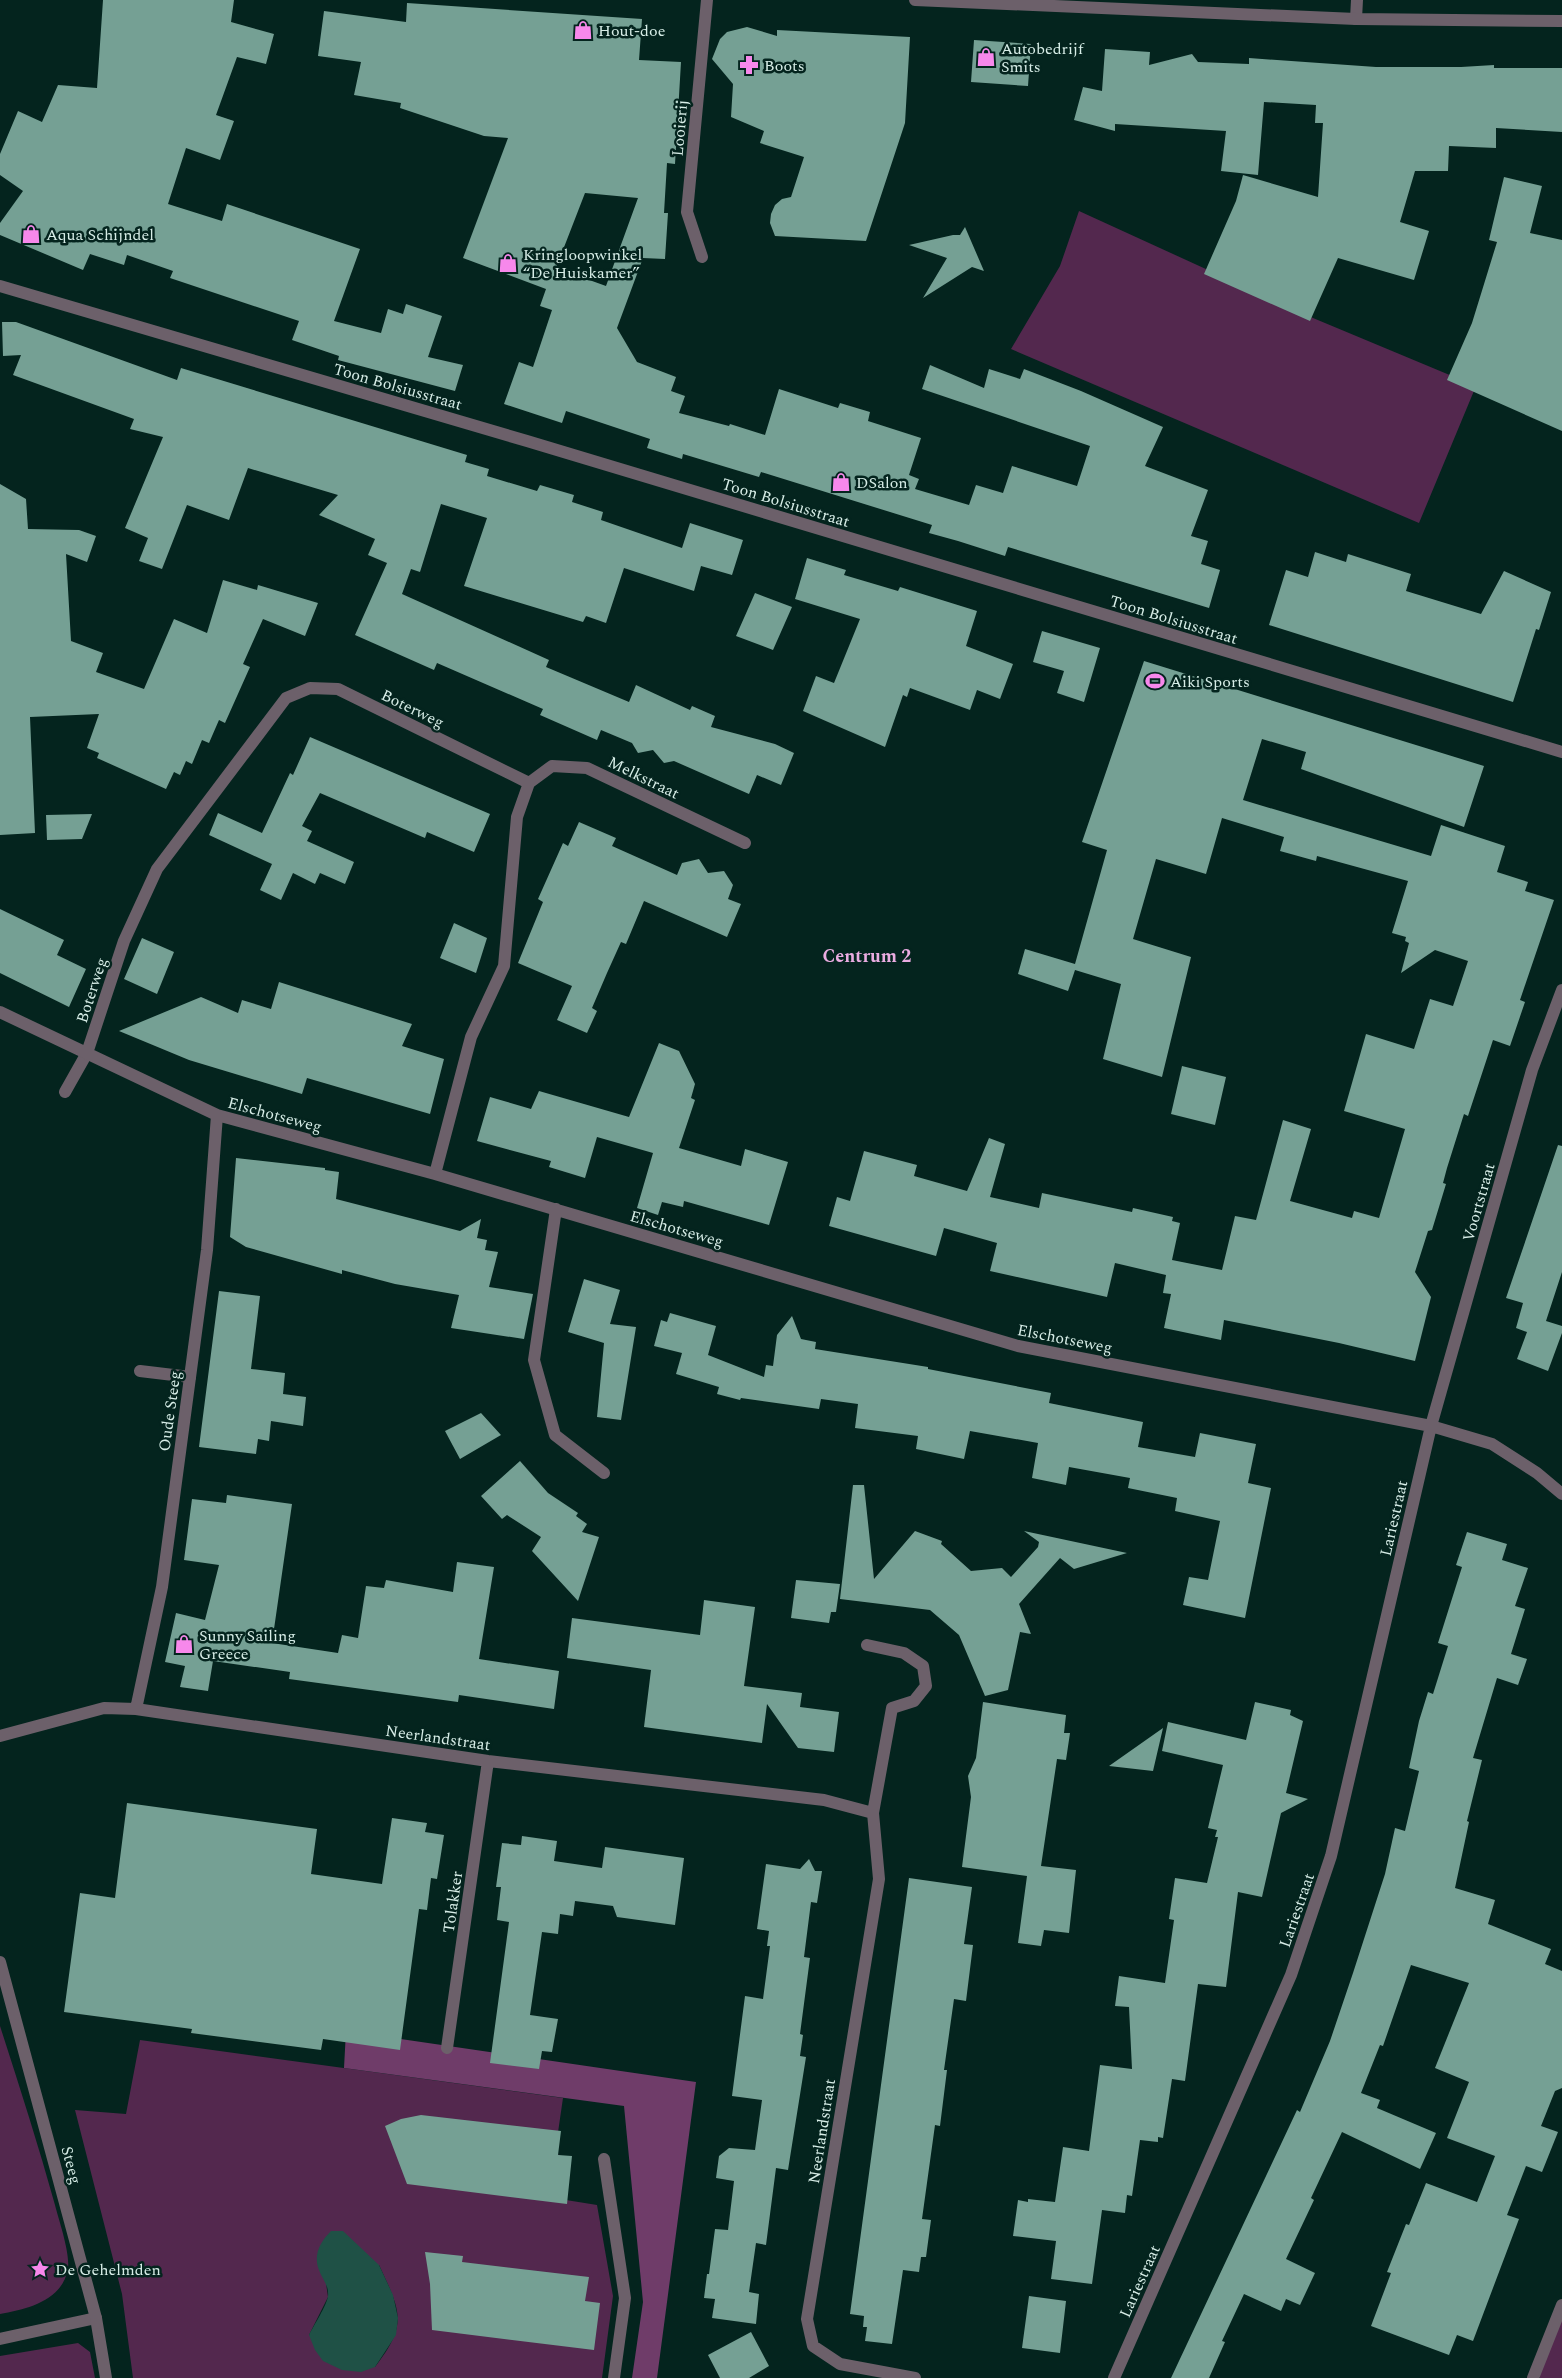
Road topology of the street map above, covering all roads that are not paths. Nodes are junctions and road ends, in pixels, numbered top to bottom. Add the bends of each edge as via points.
1 (706, 0) edge
2 (915, 0) edge
3 (1357, 0) edge
4 (1356, 19) junction
5 (1562, 21) edge
6 (702, 257) dead end
7 (0, 286) edge
8 (1562, 752) edge
9 (528, 783) junction
10 (744, 844) dead end
11 (1562, 990) edge
12 (0, 1012) edge
13 (87, 1053) junction
14 (65, 1092) dead end
15 (218, 1115) junction
16 (435, 1174) junction
17 (556, 1209) junction
18 (140, 1371) dead end
19 (190, 1377) junction
20 (1431, 1426) junction
21 (604, 1473) dead end
22 (1562, 1494) edge
23 (867, 1645) dead end
24 (136, 1710) junction
25 (0, 1736) edge
26 (488, 1761) junction
27 (873, 1813) junction
28 (0, 1962) edge
29 (447, 2048) dead end
30 (604, 2159) dead end
31 (1562, 2305) edge
32 (96, 2318) junction
33 (0, 2339) edge
34 (106, 2378) edge
35 (614, 2378) edge
36 (915, 2378) edge
37 (1114, 2378) edge
38 (1533, 2378) edge

1 - 6 street, Looierij via 688,212
2 - 4 street
3 - 4 street
4 - 5 street
7 - 8 street, Toon Bolsiusstraat
9 - 10 street, Melkstraat via 552,766 587,768
9 - 13 street, Boterweg via 338,689 310,688 286,698 157,869 124,940
9 - 16 street via 517,817 504,966 471,1037
11 - 20 street, Voortstraat via 1532,1070
12 - 13 street, Elschotseweg
13 - 14 street, Boterweg
13 - 15 street, Elschotseweg
15 - 16 street, Elschotseweg
15 - 19 street, Oude Steeg via 207,1250
16 - 17 street, Elschotseweg
17 - 20 street, Elschotseweg via 1018,1346
17 - 21 street via 534,1360 555,1436
18 - 19 street
19 - 24 street, Oude Steeg via 162,1587
20 - 22 street, Elschotseweg via 1492,1444
20 - 37 street, Lariestraat via 1332,1856 1292,1975
23 - 27 street, Neerlandstraat via 904,1653 923,1666 926,1686 914,1701 892,1708
24 - 25 street, Neerlandstraat via 104,1708
24 - 26 street, Neerlandstraat
26 - 27 street, Neerlandstraat via 824,1800
26 - 29 street, Tolakker
27 - 36 street, Neerlandstraat via 879,1879 806,2319 814,2346 840,2364
28 - 32 street, Steeg
30 - 35 street via 625,2298
31 - 38 street
32 - 33 street
32 - 34 street, Steeg

